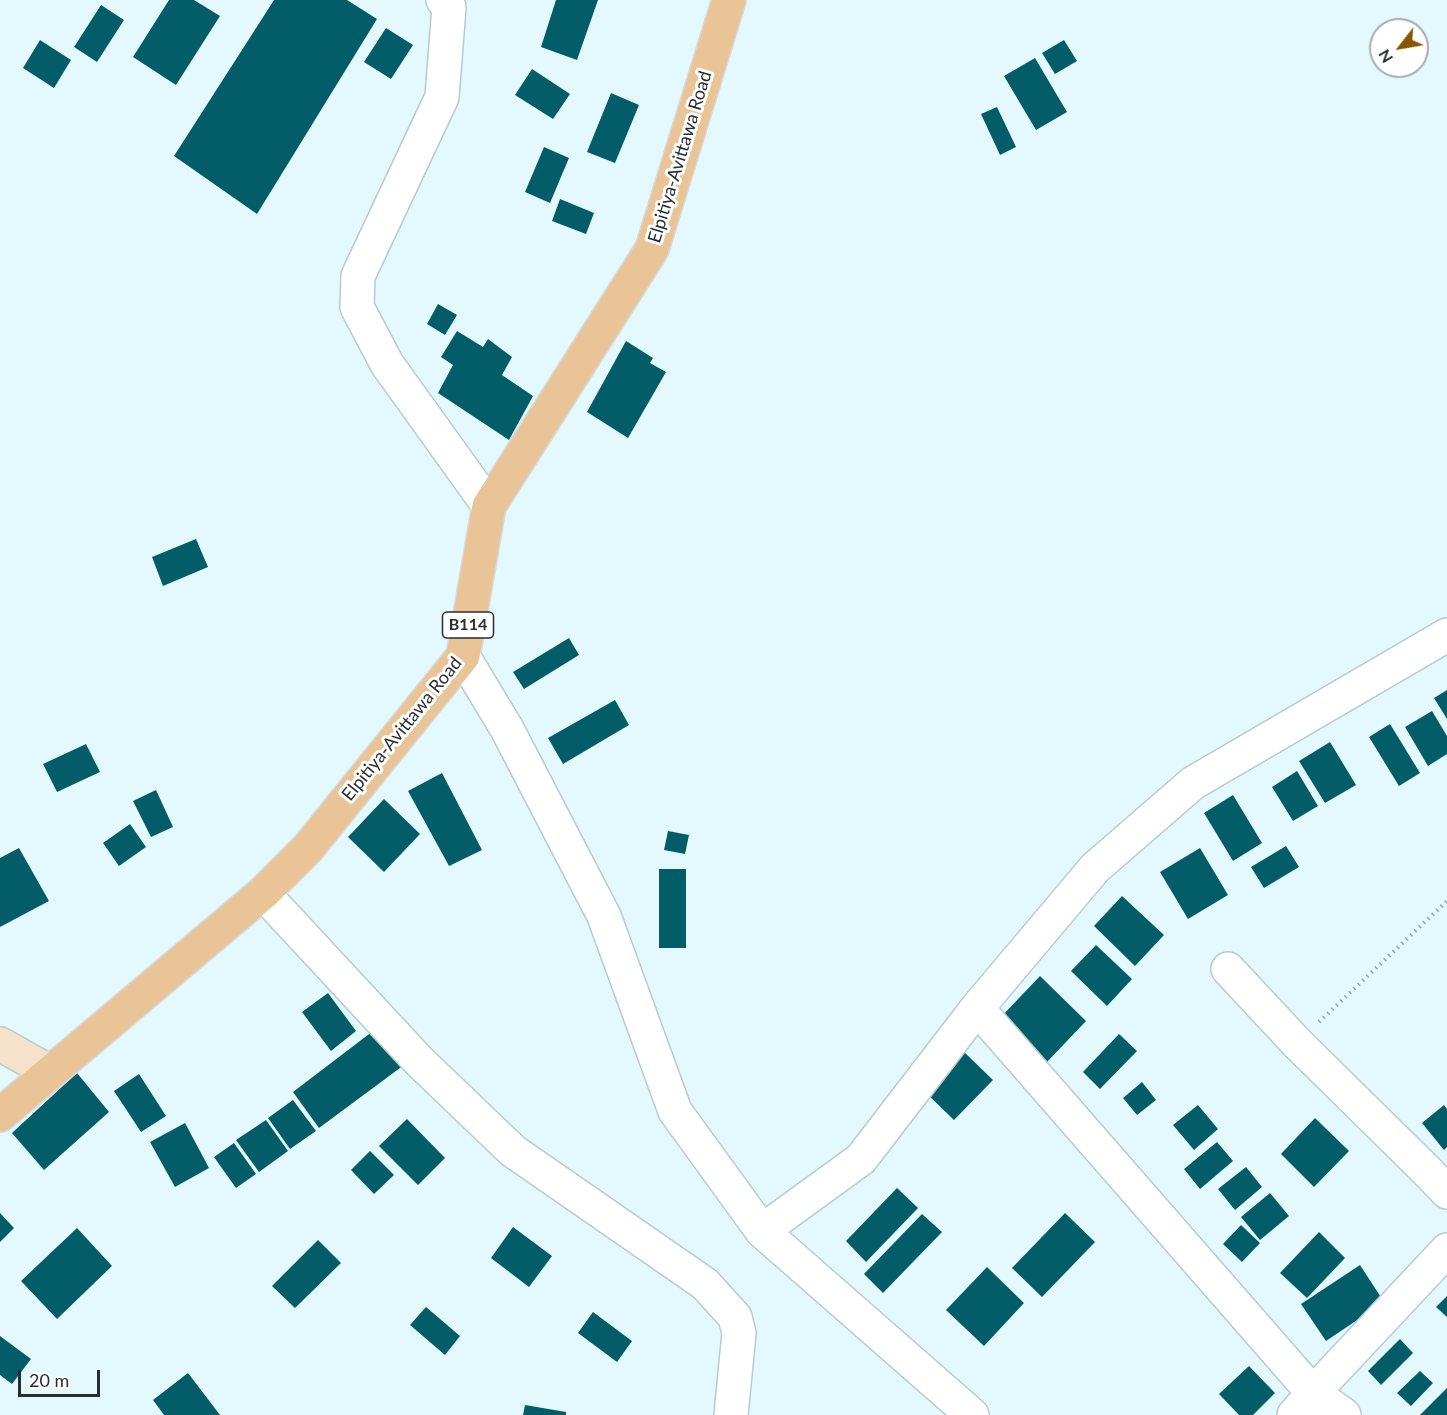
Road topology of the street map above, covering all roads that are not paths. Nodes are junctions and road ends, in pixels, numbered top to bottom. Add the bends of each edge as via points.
1 (442, 0) edge
2 (729, 0) edge
3 (489, 506) junction
4 (1447, 635) edge
5 (463, 656) junction
6 (263, 893) junction
7 (1228, 969) dead end
8 (977, 1008) junction
9 (0, 1044) edge
10 (50, 1072) junction
11 (0, 1115) edge
12 (1447, 1192) edge
13 (762, 1231) junction
14 (1447, 1250) edge
15 (1303, 1404) edge
16 (731, 1415) edge
17 (972, 1415) edge
18 (1344, 1415) edge

1 - 3 street via 449,7 442,97 358,276 357,307 387,364
2 - 3 main road, Elpitiya-Avittawa Road / B114 via 652,249
3 - 5 main road, Elpitiya-Avittawa Road / B114
4 - 8 street via 1193,783 1095,868
5 - 6 main road, Elpitiya-Avittawa Road / B114 via 308,848
5 - 13 street via 507,729 604,916 675,1111
6 - 10 main road, Elpitiya-Avittawa Road / B114
6 - 16 street via 419,1061 513,1151 705,1284 735,1317 739,1333
7 - 12 street
8 - 13 street via 861,1159
8 - 15 street
9 - 10 main road
10 - 11 main road, Elpitiya-Avittawa Road / B114
13 - 17 street
14 - 15 street
15 - 18 street

